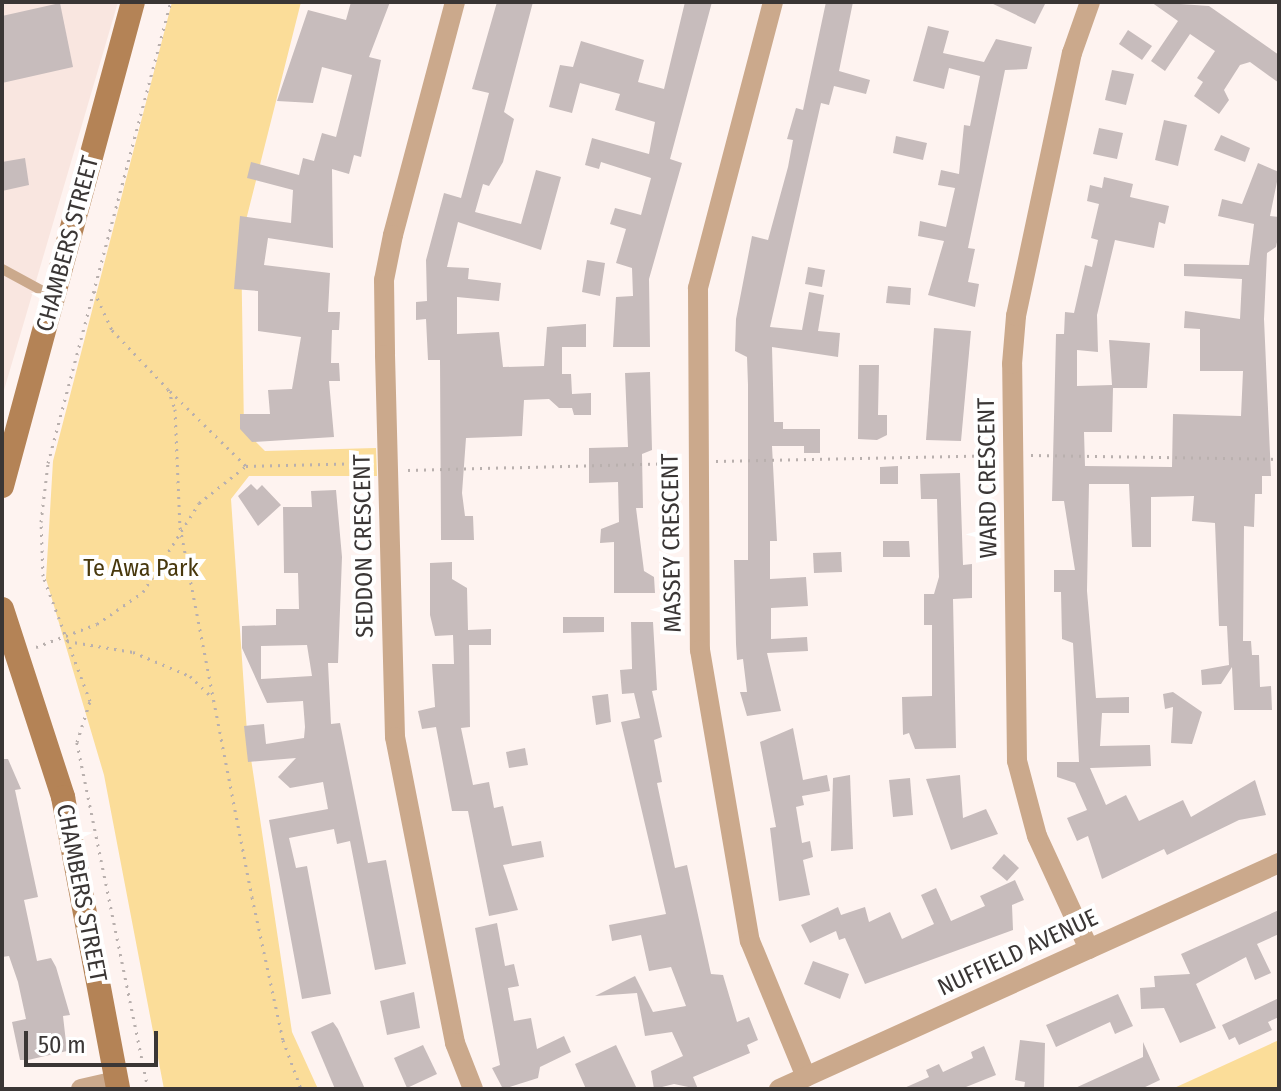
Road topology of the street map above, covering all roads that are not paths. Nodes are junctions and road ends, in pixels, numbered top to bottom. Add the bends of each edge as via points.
1 (133, 2) edge
2 (455, 2) edge
3 (773, 2) edge
4 (1090, 2) edge
5 (2, 269) edge
6 (53, 296) junction
7 (2, 486) edge
8 (2, 609) edge
9 (1279, 863) edge
10 (1089, 949) junction
11 (806, 1077) junction
12 (117, 1085) edge
13 (81, 1089) edge
14 (473, 1089) edge
15 (779, 1089) edge

1 - 6 main road, CHAMBERS STREET
2 - 14 street, SEDDON CRESCENT via 384,280 395,737 455,1043
3 - 11 street, MASSEY CRESCENT via 698,288 696,462 703,698 750,941
4 - 10 street, WARD CRESCENT via 1072,53 1016,316 1014,453 1017,761 1037,836
5 - 6 lane
6 - 7 main road, CHAMBERS STREET
8 - 12 main road, CHAMBERS STREET via 63,797
9 - 10 street, NUFFIELD AVENUE
10 - 11 street, NUFFIELD AVENUE
11 - 15 street, NUFFIELD AVENUE
12 - 13 street

